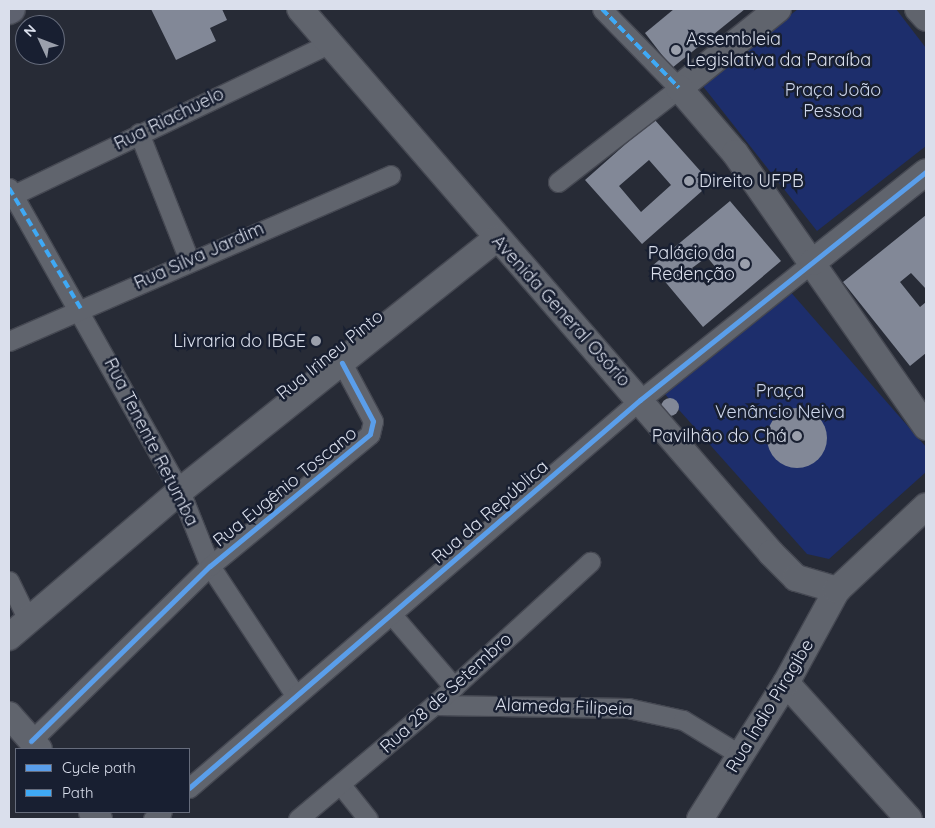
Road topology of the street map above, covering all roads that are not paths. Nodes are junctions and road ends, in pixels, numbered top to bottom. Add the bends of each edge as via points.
1 (300, 9) edge
2 (602, 9) edge
3 (778, 9) edge
4 (918, 9) edge
5 (926, 18) edge
6 (330, 43) junction
7 (679, 88) junction
8 (139, 133) junction
9 (926, 172) edge
10 (390, 174) dead end
11 (558, 182) dead end
12 (10, 193) edge
13 (496, 239) junction
14 (189, 260) junction
15 (813, 262) junction
16 (81, 309) junction
17 (9, 341) edge
18 (342, 364) junction
19 (640, 400) junction
20 (926, 427) edge
21 (180, 491) junction
22 (926, 506) edge
23 (590, 562) dead end
24 (210, 566) junction
25 (9, 581) edge
26 (837, 590) junction
27 (392, 615) junction
28 (18, 629) edge
29 (786, 683) junction
30 (454, 687) junction
31 (295, 695) junction
32 (434, 705) junction
33 (9, 714) edge
34 (35, 745) edge
35 (742, 756) junction
36 (341, 785) junction
37 (190, 787) edge
38 (902, 816) edge
39 (298, 819) edge
40 (368, 819) edge
41 (700, 819) edge

1 - 6 main road, Avenida General Osório
2 - 7 street
3 - 7 main road
4 - 5 main road
6 - 8 street, Rua Riachuelo
6 - 13 main road, Avenida General Osório
7 - 11 street
7 - 15 main road via 735,153
8 - 12 street, Rua Riachuelo
8 - 14 street
9 - 15 main road
10 - 14 street, Rua Silva Jardim
12 - 16 street, Rua Tenente Retumba
13 - 18 main road, Rua Irineu Pinto
13 - 19 main road, Avenida General Osório
14 - 16 street, Rua Silva Jardim
15 - 19 street, Rua da República
15 - 20 main road
16 - 17 street, Rua Silva Jardim
16 - 21 street, Rua Tenente Retumba
18 - 21 main road, Rua Irineu Pinto
18 - 24 street, Rua Eugênio Toscano via 373,421 370,434
19 - 26 main road, Avenida General Osório via 788,571 808,584
19 - 27 street, Rua da República
21 - 24 street, Rua Tenente Retumba
21 - 28 main road, Rua Irineu Pinto
22 - 26 main road, Rua Índio Piragibe
23 - 30 street, Rua 28 de Setembro
24 - 31 street, Rua Tenente Retumba
24 - 34 street, Rua Eugênio Toscano
25 - 28 street
26 - 29 main road, Rua Índio Piragibe
27 - 30 street
27 - 31 street, Rua da República
29 - 35 main road, Rua Índio Piragibe
29 - 38 main road
30 - 32 street, Rua 28 de Setembro
31 - 37 street, Rua da República
32 - 35 street, Alameda Filipeia via 635,709 683,720
32 - 36 street, Rua 28 de Setembro
33 - 34 main road
35 - 41 main road, Rua Índio Piragibe
36 - 39 street, Rua 28 de Setembro
36 - 40 street

